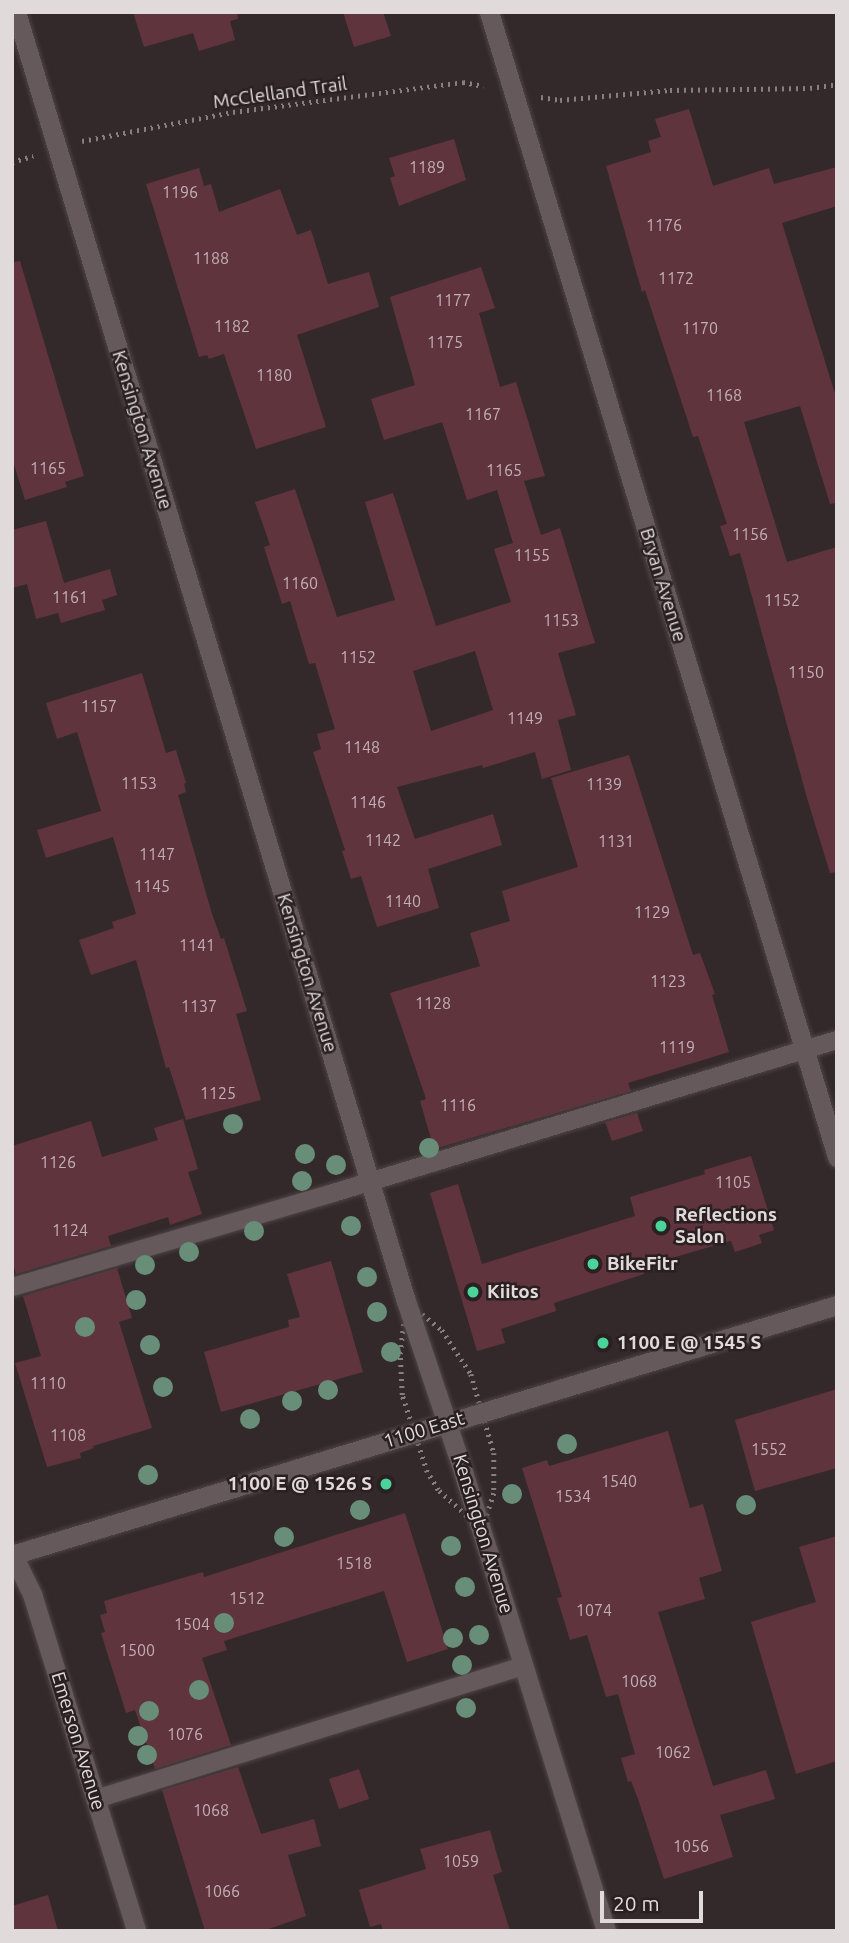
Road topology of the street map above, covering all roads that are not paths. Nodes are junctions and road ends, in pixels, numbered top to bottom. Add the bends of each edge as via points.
1 (16, 12) edge
2 (489, 12) edge
3 (837, 1040) edge
4 (804, 1049) junction
5 (837, 1157) edge
6 (370, 1182) junction
7 (12, 1287) edge
8 (837, 1305) edge
9 (447, 1423) junction
10 (13, 1554) edge
11 (524, 1666) junction
12 (96, 1799) junction
13 (136, 1931) edge
14 (606, 1931) edge

1 - 6 street, Kensington Avenue
2 - 4 street, Bryan Avenue
3 - 4 lane
4 - 5 street, Bryan Avenue
4 - 6 lane
6 - 7 lane
6 - 9 street, Kensington Avenue
8 - 9 street, 1100 East
9 - 10 street, 1100 East
9 - 11 street, Kensington Avenue
10 - 12 street, Emerson Avenue via 32,1594
11 - 12 lane
11 - 14 street, Kensington Avenue
12 - 13 street, Emerson Avenue

